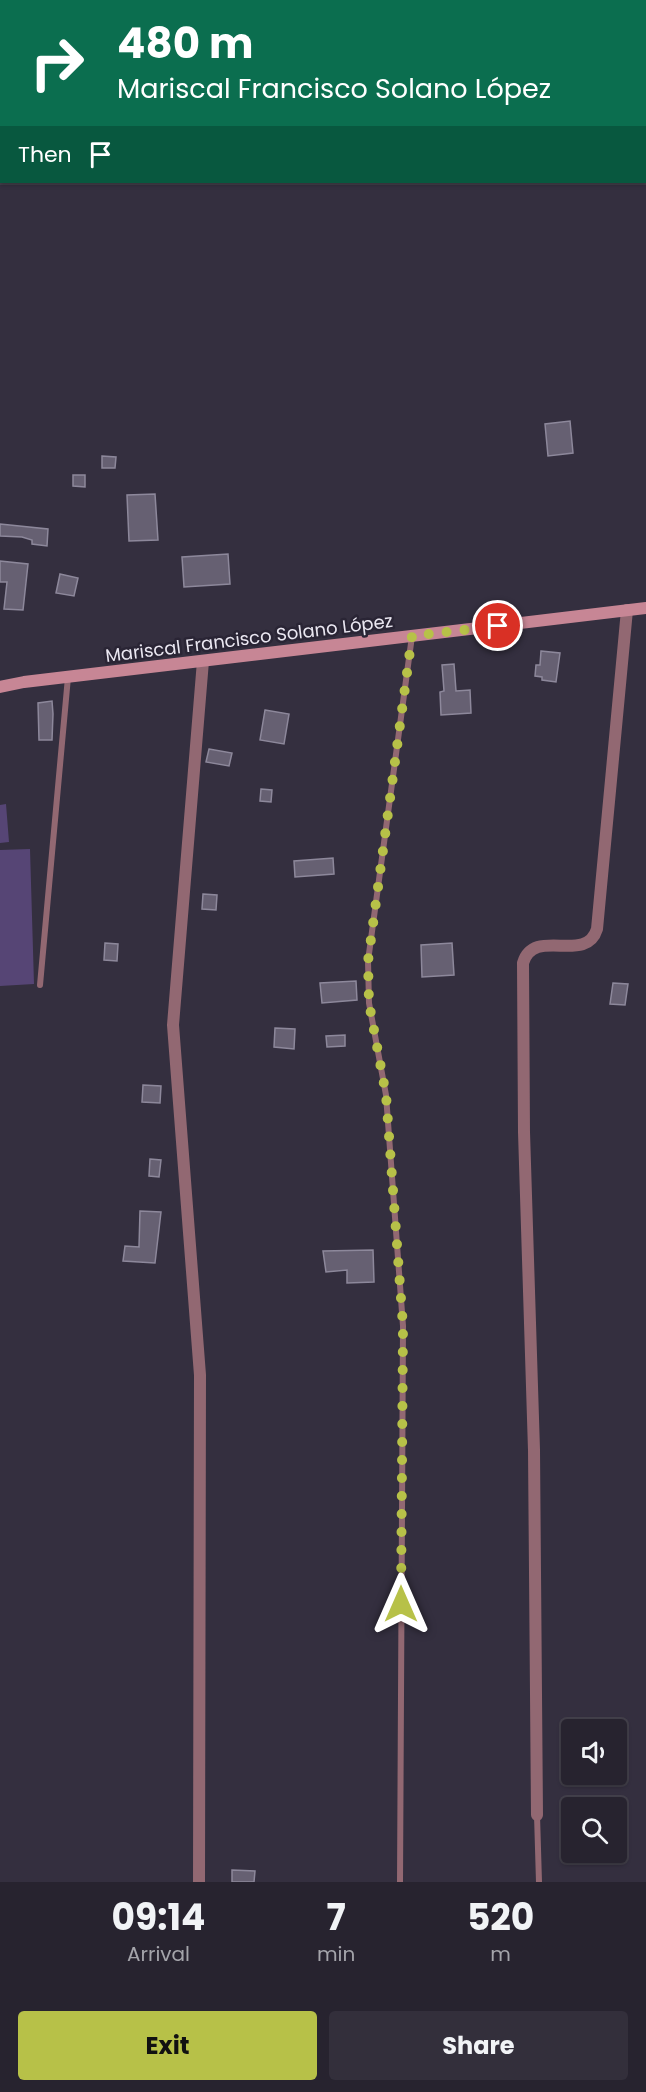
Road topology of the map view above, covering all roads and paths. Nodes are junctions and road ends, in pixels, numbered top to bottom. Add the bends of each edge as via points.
1 (646, 608) edge
2 (627, 610) junction
3 (412, 636) junction
4 (203, 661) junction
5 (68, 677) junction
6 (0, 687) edge
7 (40, 985) dead end
8 (537, 1815) joint
9 (199, 1882) edge
10 (400, 1882) edge
11 (539, 1882) edge

1 - 2 street, Mariscal Francisco Solano López
2 - 3 street, Mariscal Francisco Solano López
2 - 8 street via 597,929 590,941 581,945 537,946 527,953 523,963
3 - 4 street, Mariscal Francisco Solano López
3 - 10 lane via 368,961 369,1003 386,1095 403,1326
4 - 5 street, Mariscal Francisco Solano López
4 - 9 street via 173,1025 200,1376
5 - 6 street, Mariscal Francisco Solano López
5 - 7 lane
8 - 11 lane

